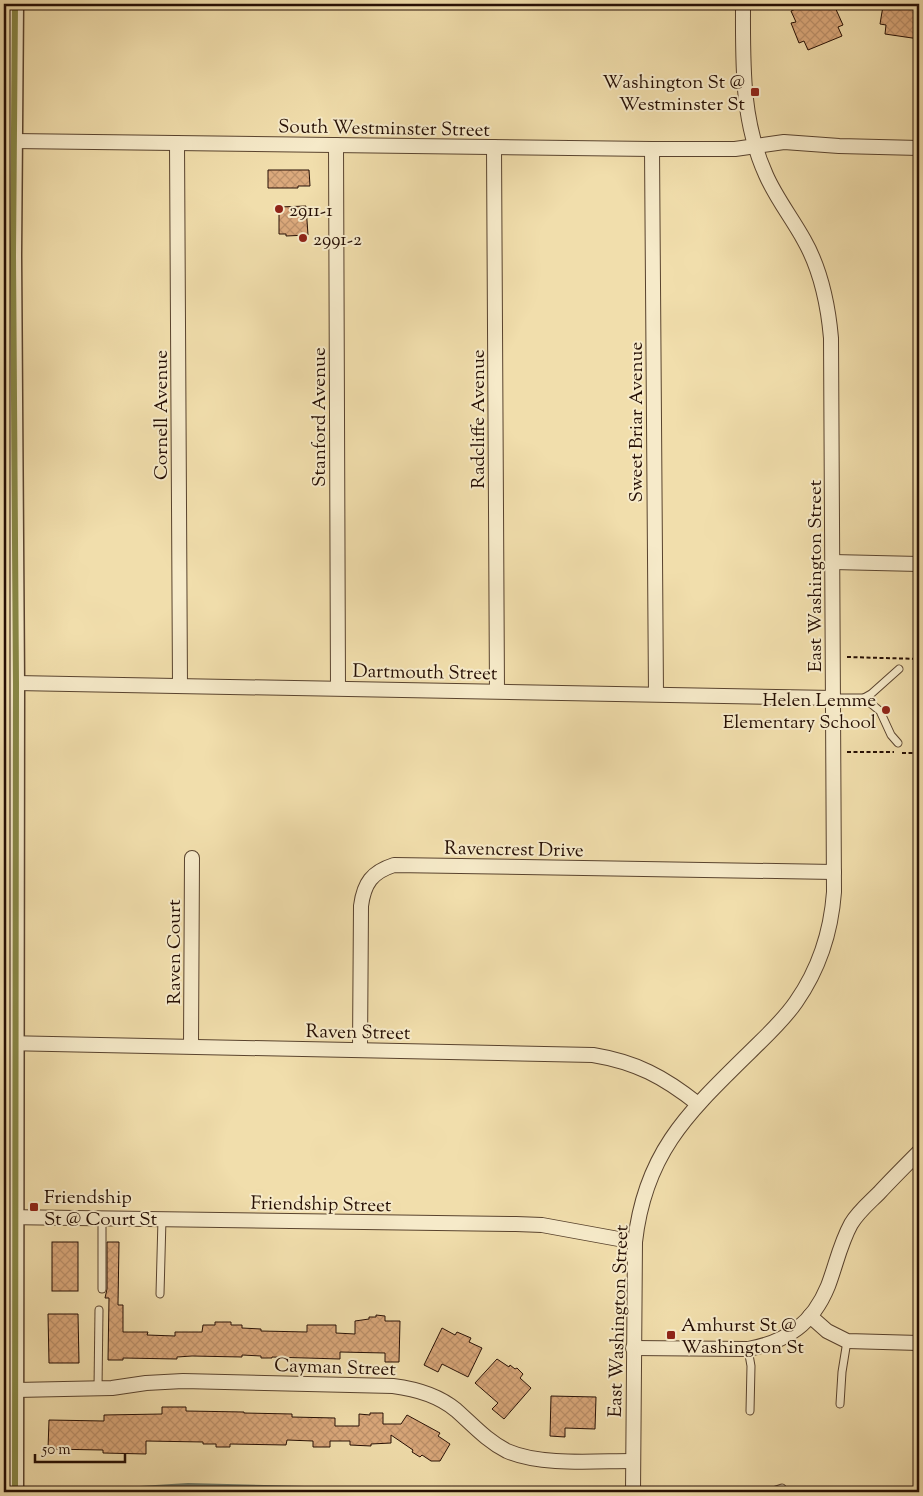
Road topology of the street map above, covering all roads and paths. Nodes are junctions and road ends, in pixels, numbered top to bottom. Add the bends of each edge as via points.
1 (15, 4) edge
2 (743, 4) edge
3 (14, 142) junction
4 (177, 143) junction
5 (336, 145) junction
6 (755, 146) junction
7 (494, 147) junction
8 (919, 148) edge
9 (652, 149) junction
10 (9, 255) edge
11 (833, 562) junction
12 (919, 564) edge
13 (843, 657) dead end
14 (919, 658) edge
15 (899, 669) dead end
16 (16, 683) junction
17 (180, 686) junction
18 (338, 688) junction
19 (497, 691) junction
20 (656, 694) junction
21 (834, 698) junction
22 (864, 698) junction
23 (898, 744) dead end
24 (844, 752) dead end
25 (919, 753) edge
26 (192, 858) dead end
27 (834, 872) junction
28 (10, 1043) edge
29 (191, 1046) junction
30 (360, 1049) junction
31 (698, 1104) junction
32 (919, 1152) edge
33 (10, 1217) edge
34 (102, 1219) junction
35 (162, 1219) junction
36 (635, 1242) junction
37 (102, 1289) dead end
38 (160, 1294) dead end
39 (99, 1310) dead end
40 (810, 1316) junction
41 (847, 1341) junction
42 (919, 1343) edge
43 (634, 1348) junction
44 (748, 1349) junction
45 (98, 1388) junction
46 (16, 1390) junction
47 (840, 1404) dead end
48 (750, 1411) dead end
49 (632, 1461) junction
50 (10, 1471) edge
51 (782, 1488) dead end
52 (16, 1492) edge
53 (632, 1492) edge
54 (770, 1492) edge

1 - 3 street
2 - 6 street, East Washington Street via 743,78
3 - 4 street, South Westminster Street
3 - 10 street
4 - 5 street, South Westminster Street
4 - 17 street, Cornell Avenue
5 - 7 street, South Westminster Street
5 - 18 street, Stanford Avenue
6 - 8 street, South Westminster Street via 784,142
6 - 9 street, South Westminster Street
6 - 11 street, East Washington Street via 778,200 809,250 829,313 832,338
7 - 9 street, South Westminster Street
7 - 19 street, Radcliffe Avenue
9 - 20 street, Sweet Briar Avenue
10 - 16 street
11 - 12 street
11 - 21 street, East Washington Street
13 - 14 path
15 - 22 lane
16 - 17 street, Dartmouth Street
16 - 28 street
17 - 18 street, Dartmouth Street
18 - 19 street, Dartmouth Street
19 - 20 street, Dartmouth Street
20 - 21 street, Dartmouth Street
21 - 22 lane
21 - 27 street, East Washington Street
22 - 23 lane via 880,711
24 - 25 path
26 - 29 street, Raven Court
27 - 30 street, Ravencrest Drive via 394,865 383,869 368,883 360,906
27 - 31 street, East Washington Street via 828,932 810,980 782,1020
28 - 29 street, Raven Street
28 - 33 street
29 - 30 street, Raven Street
30 - 31 street, Raven Street via 593,1054 634,1064 657,1075
31 - 36 street, East Washington Street via 678,1128 658,1161 642,1204
32 - 40 street via 851,1223 828,1285
33 - 34 street, Friendship Street
33 - 46 street
34 - 35 street, Friendship Street
34 - 37 lane
35 - 36 street, Friendship Street via 516,1224
35 - 38 lane
36 - 43 street, East Washington Street
39 - 45 lane
40 - 41 street via 827,1331
40 - 44 street via 785,1338 767,1346
41 - 42 street
41 - 47 lane
43 - 44 street
43 - 49 street, East Washington Street
44 - 48 lane
45 - 46 street, Cayman Street
45 - 49 street, Cayman Street via 183,1382 411,1388 442,1400 496,1445 522,1456 549,1460
46 - 50 street
49 - 53 street, East Washington Street
50 - 52 street
51 - 54 lane

